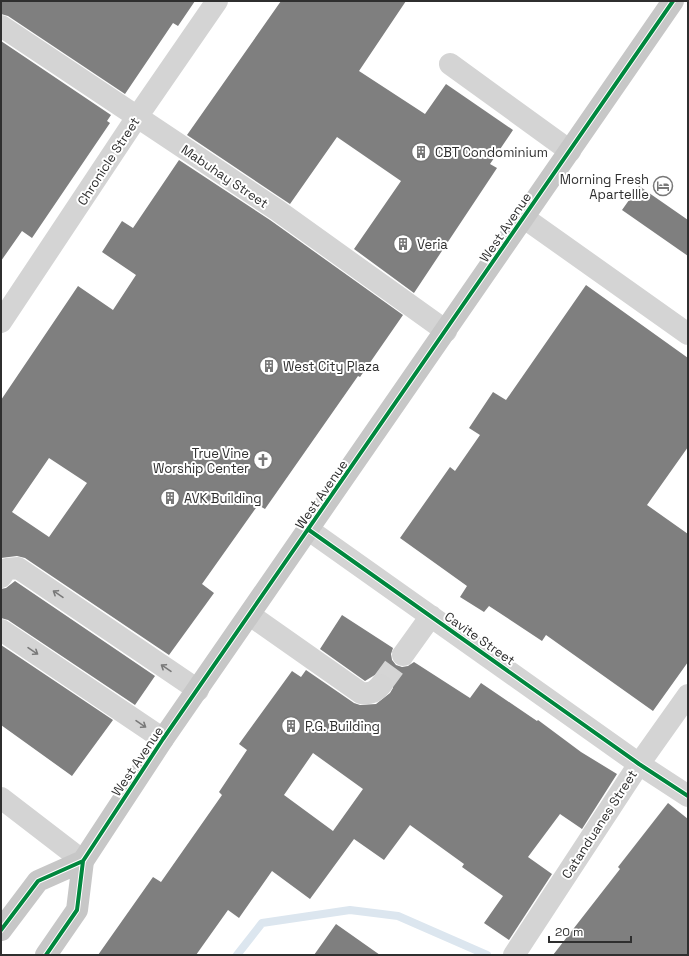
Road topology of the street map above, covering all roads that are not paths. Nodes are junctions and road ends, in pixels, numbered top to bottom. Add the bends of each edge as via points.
1 (217, 1) edge
2 (674, 1) edge
3 (1, 26) edge
4 (450, 64) dead end
5 (137, 117) junction
6 (570, 151) junction
7 (523, 217) junction
8 (1, 322) edge
9 (446, 331) junction
10 (688, 334) edge
11 (309, 530) junction
12 (1, 577) edge
13 (250, 615) junction
14 (431, 616) junction
15 (1, 630) edge
16 (403, 655) tunnel mouth
17 (381, 685) tunnel mouth
18 (198, 690) junction
19 (688, 695) edge
20 (163, 739) junction
21 (639, 764) junction
22 (688, 796) edge
23 (1, 798) edge
24 (83, 861) junction
25 (1, 930) edge
26 (517, 950) edge
27 (46, 955) edge

1 - 5 street, Chronicle Street
2 - 6 main road, West Avenue
3 - 5 street, Mabuhay Street
4 - 6 street
5 - 8 street, Chronicle Street
5 - 9 street, Mabuhay Street via 277,210
6 - 7 main road, West Avenue
7 - 9 main road, West Avenue
7 - 10 street
9 - 11 main road, West Avenue
11 - 13 main road, West Avenue
11 - 14 street, Cavite Street
18 -> 12 street via 18,568 7,569
13 - 17 street via 361,693 370,694
13 - 18 main road, West Avenue
14 - 16 street
14 - 21 street, Cavite Street
15 -> 20 street
18 - 20 main road, West Avenue
19 - 21 street, Catanduanes Street
20 - 24 main road, West Avenue
21 - 22 street, Cavite Street
21 - 26 street, Catanduanes Street
23 - 24 street
24 - 25 main road via 38,881
24 - 27 main road, West Avenue via 77,910

